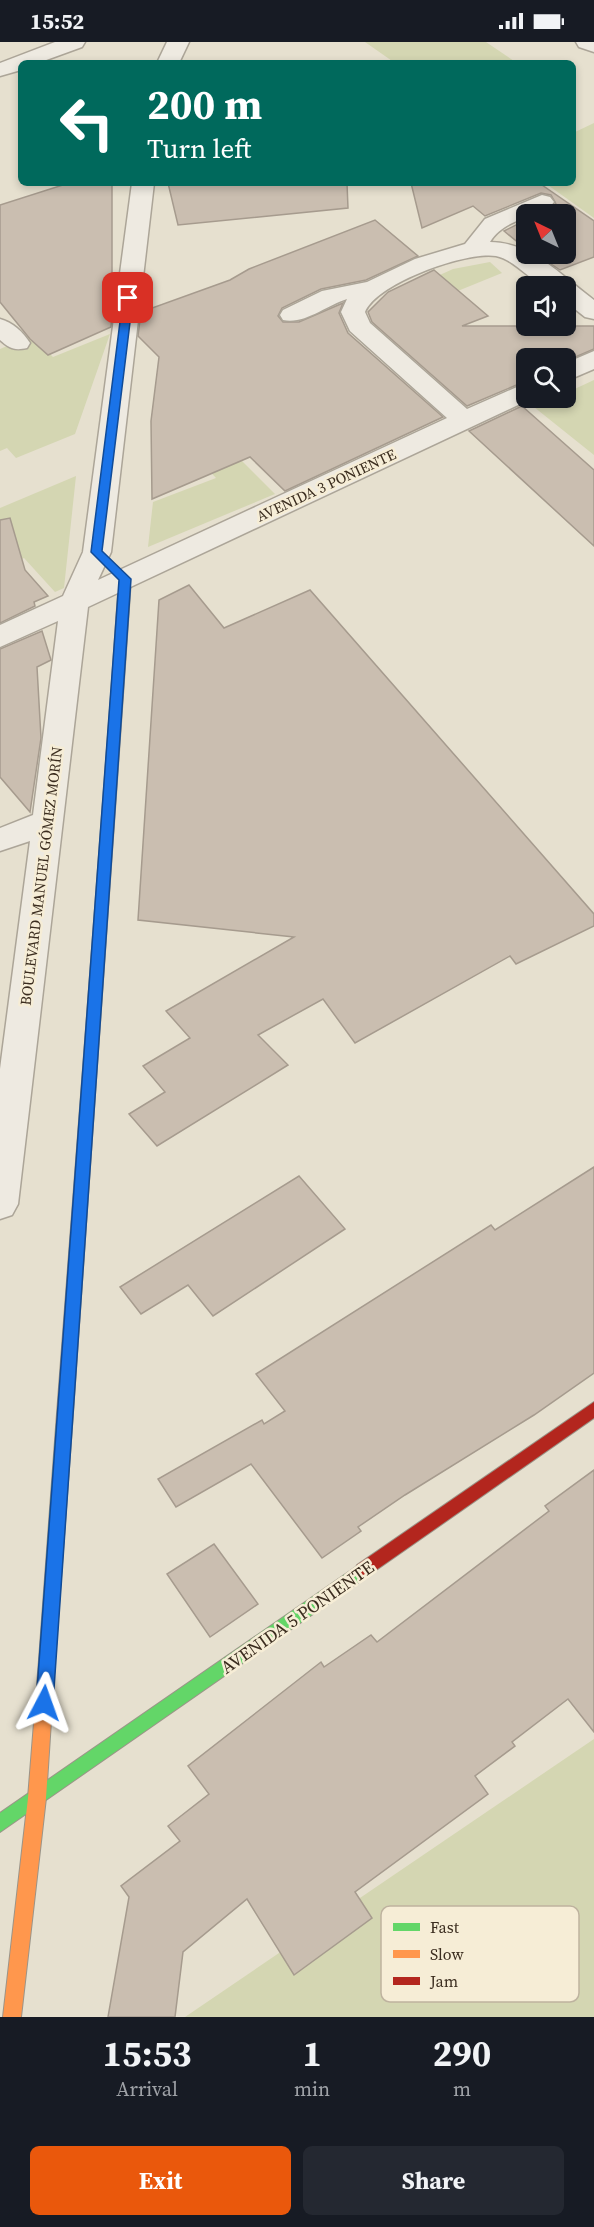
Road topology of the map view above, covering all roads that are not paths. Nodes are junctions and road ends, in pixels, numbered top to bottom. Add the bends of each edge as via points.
1 (74, 42) edge
2 (178, 42) edge
3 (587, 42) edge
4 (594, 46) edge
5 (26, 60) edge
6 (169, 60) edge
7 (18, 63) edge
8 (0, 70) edge
9 (143, 186) edge
10 (542, 202) dead end
11 (475, 249) junction
12 (545, 276) edge
13 (373, 289) junction
14 (576, 298) edge
15 (594, 312) edge
16 (292, 315) dead end
17 (594, 359) edge
18 (576, 368) edge
19 (516, 396) edge
20 (465, 421) junction
21 (97, 552) junction
22 (125, 579) junction
23 (75, 601) junction
24 (0, 637) edge
25 (47, 822) junction
26 (0, 840) edge
27 (0, 1204) edge
28 (594, 1409) edge
29 (37, 1798) junction
30 (0, 1823) edge
31 (12, 2017) edge

1 - 5 street
2 - 6 street
3 - 4 street
7 - 8 street
9 - 21 street, BOULEVARD MANUEL GÓMEZ MORÍN
10 - 11 street via 489,225 480,234
11 - 12 street via 496,249 514,255
11 - 13 street via 390,279
13 - 16 street via 332,294
13 - 20 street via 358,300 353,312 359,326
14 - 15 street
17 - 18 street
19 - 20 street, AVENIDA 3 PONIENTE
20 - 22 street, AVENIDA 3 PONIENTE
21 - 22 street
21 - 23 street, BOULEVARD MANUEL GÓMEZ MORÍN
22 - 23 street, AVENIDA 3 PONIENTE
22 - 29 street
23 - 24 street
23 - 25 street, BOULEVARD MANUEL GÓMEZ MORÍN
25 - 26 street
25 - 27 street, BOULEVARD MANUEL GÓMEZ MORÍN
28 - 29 street, AVENIDA 5 PONIENTE
29 - 30 street, AVENIDA 5 PONIENTE
29 - 31 street

